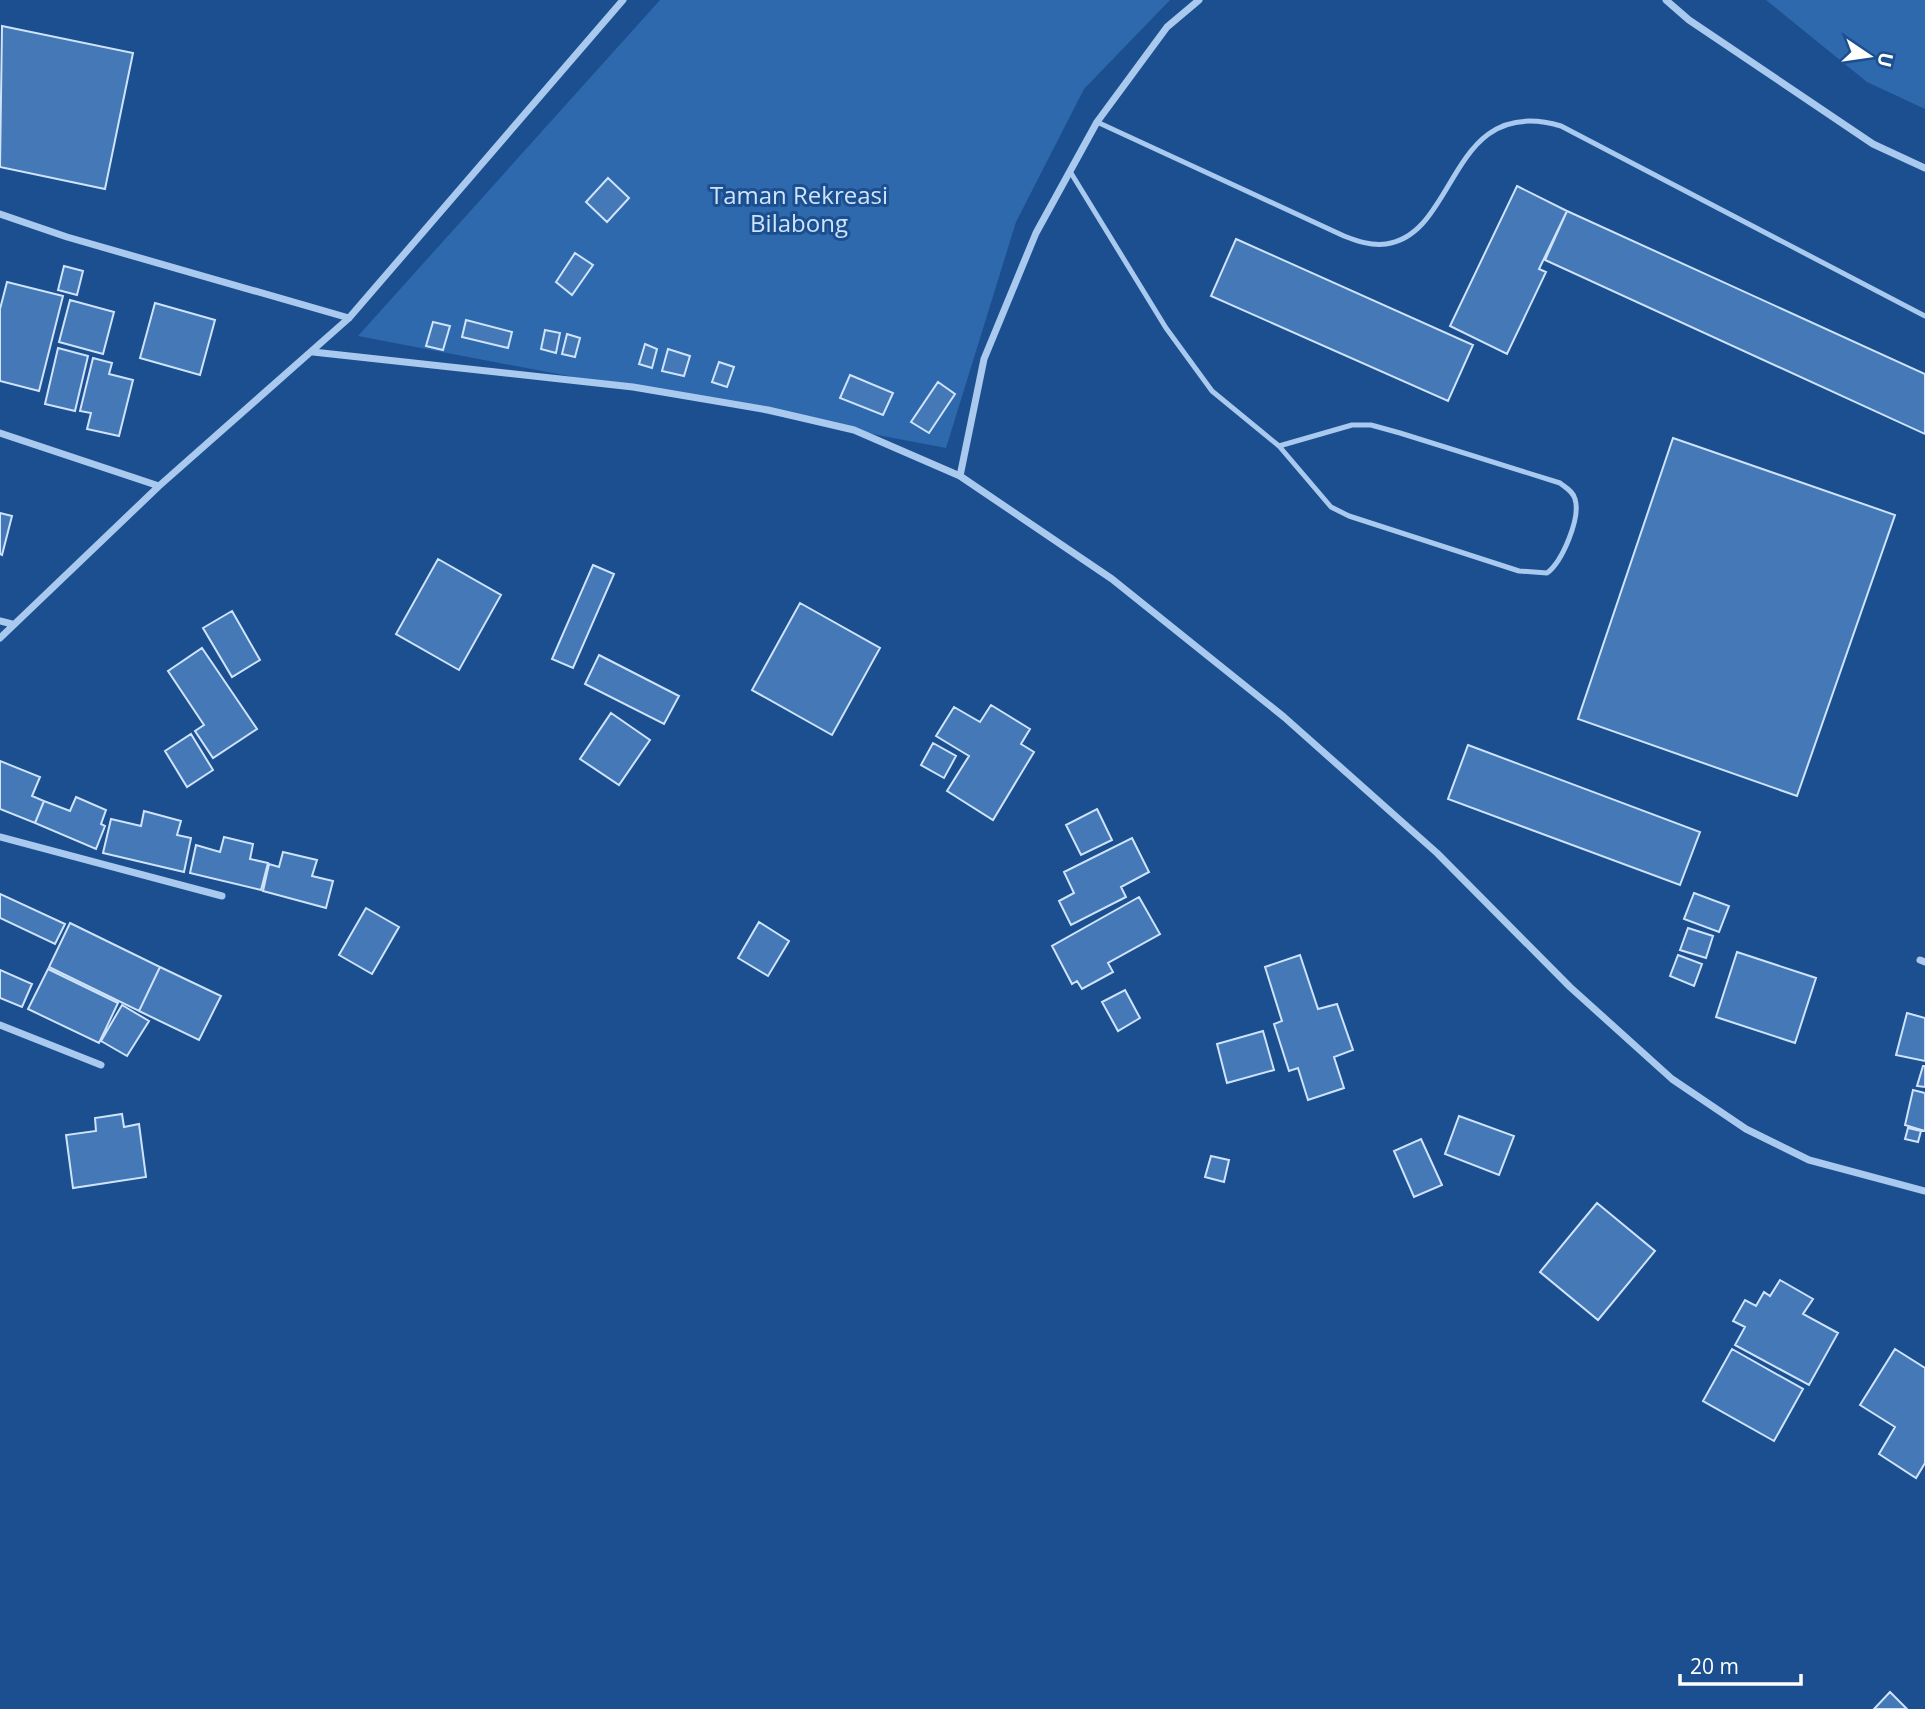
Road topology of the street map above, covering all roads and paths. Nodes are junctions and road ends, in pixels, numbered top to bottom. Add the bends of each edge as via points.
1 (624, 0) edge
2 (1199, 0) edge
3 (1666, 0) edge
4 (1097, 122) junction
5 (1925, 168) edge
6 (1072, 173) junction
7 (0, 214) edge
8 (1925, 316) edge
9 (349, 318) junction
10 (313, 352) junction
11 (0, 433) edge
12 (1279, 446) junction
13 (960, 476) junction
14 (159, 486) junction
15 (0, 621) edge
16 (12, 624) junction
17 (0, 638) edge
18 (0, 837) edge
19 (222, 895) dead end
20 (0, 1025) edge
21 (101, 1065) dead end
22 (1925, 1191) edge

1 - 9 street
2 - 4 street via 1167,27
3 - 5 street via 1873,144
4 - 6 street
4 - 8 lane via 1344,236 1387,244 1415,231 1479,142 1506,124 1538,119 1561,126
6 - 12 lane via 1166,328 1212,391
6 - 13 street via 1036,233 984,359
7 - 9 street
9 - 10 street
10 - 13 street via 633,387 768,410 854,430
10 - 14 street
11 - 14 street
12 - 12 lane via 1339,512 1502,567 1547,573 1562,558 1575,499 1560,483 1371,425 1352,425
13 - 22 street via 1112,579 1284,717 1437,853 1570,987 1672,1079 1746,1129 1809,1160
14 - 16 street
15 - 16 street
16 - 17 street
18 - 19 street
20 - 21 street

